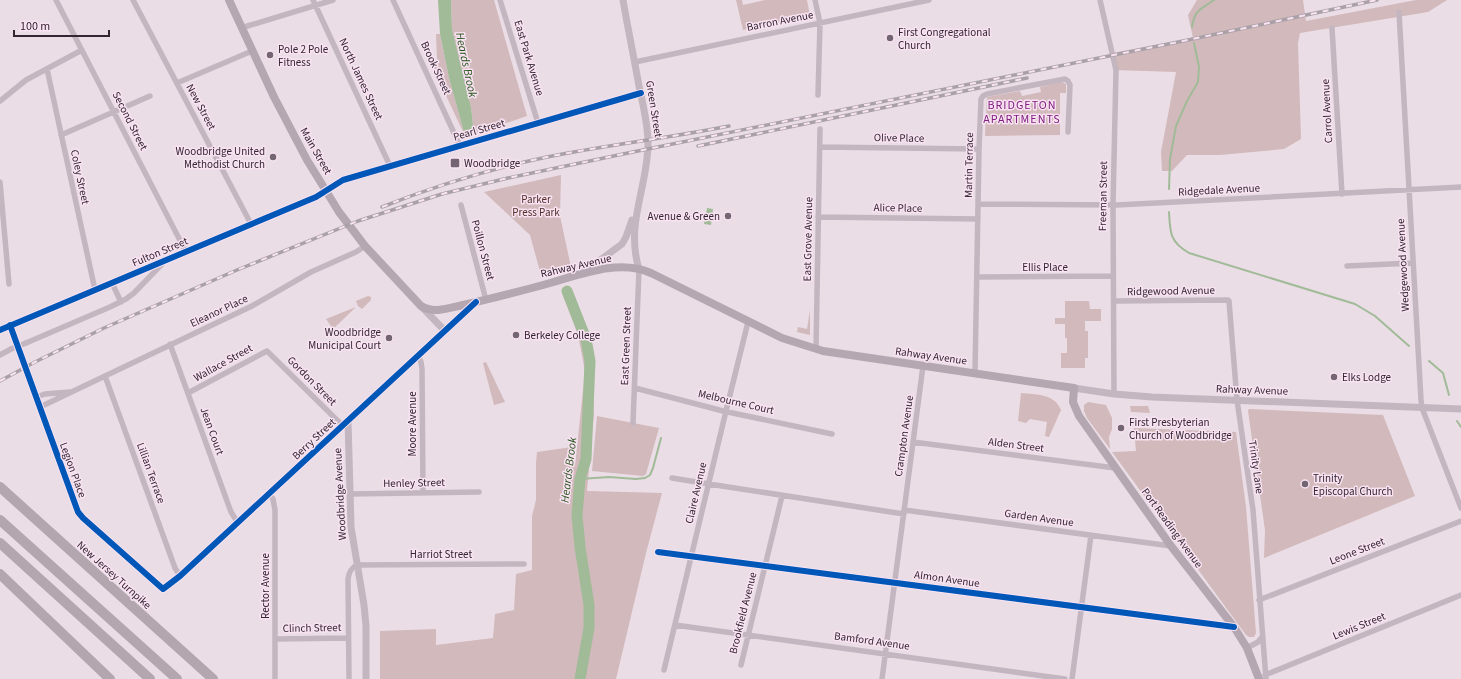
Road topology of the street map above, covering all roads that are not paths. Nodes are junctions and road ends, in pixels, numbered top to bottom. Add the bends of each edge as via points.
1 (56, 0) edge
2 (133, 0) edge
3 (229, 0) edge
4 (333, 0) edge
5 (393, 0) edge
6 (500, 0) edge
7 (623, 0) edge
8 (815, 0) edge
9 (929, 0) edge
10 (1100, 0) edge
11 (314, 3) edge
12 (1399, 12) dead end
13 (820, 23) junction
14 (241, 28) junction
15 (1332, 28) dead end
16 (82, 50) junction
17 (252, 51) junction
18 (635, 62) junction
19 (47, 69) junction
20 (177, 83) junction
21 (641, 93) junction
22 (818, 95) dead end
23 (150, 96) dead end
24 (0, 101) edge
25 (114, 112) junction
26 (538, 123) junction
27 (820, 129) dead end
28 (1068, 132) dead end
29 (61, 135) junction
30 (460, 146) junction
31 (820, 147) junction
32 (979, 149) junction
33 (390, 166) junction
34 (0, 182) edge
35 (1461, 187) edge
36 (326, 190) junction
37 (1409, 190) junction
38 (1342, 194) junction
39 (461, 204) dead end
40 (978, 204) junction
41 (638, 205) junction
42 (1113, 205) junction
43 (818, 217) junction
44 (978, 219) junction
45 (251, 224) junction
46 (365, 246) junction
47 (3, 247) edge
48 (186, 252) junction
49 (170, 258) junction
50 (1413, 263) junction
51 (1348, 266) dead end
52 (639, 269) junction
53 (580, 275) junction
54 (1113, 276) junction
55 (977, 277) junction
56 (112, 283) junction
57 (9, 284) dead end
58 (95, 290) junction
59 (486, 300) junction
60 (1114, 301) junction
61 (1229, 301) joint
62 (121, 302) junction
63 (476, 302) junction
64 (421, 306) junction
65 (748, 322) junction
66 (10, 325) junction
67 (0, 330) edge
68 (444, 331) junction
69 (170, 344) junction
70 (816, 349) junction
71 (267, 351) joint
72 (0, 355) edge
73 (418, 356) junction
74 (923, 366) junction
75 (975, 373) junction
76 (105, 376) junction
77 (635, 388) junction
78 (1074, 388) junction
79 (78, 390) junction
80 (188, 393) junction
81 (1114, 394) junction
82 (36, 397) junction
83 (1237, 400) junction
84 (40, 407) junction
85 (1422, 408) junction
86 (1461, 409) edge
87 (726, 411) junction
88 (633, 423) dead end
89 (346, 424) junction
90 (832, 434) dead end
91 (913, 442) junction
92 (1115, 468) junction
93 (672, 478) dead end
94 (709, 484) junction
95 (0, 488) edge
96 (479, 492) dead end
97 (423, 493) junction
98 (269, 494) junction
99 (350, 494) junction
100 (782, 496) junction
101 (1461, 508) edge
102 (904, 512) junction
103 (0, 520) edge
104 (1461, 520) edge
105 (238, 523) junction
106 (1091, 535) junction
107 (0, 543) edge
108 (1171, 546) junction
109 (658, 552) dead end
110 (692, 557) junction
111 (524, 564) dead end
112 (357, 565) junction
113 (765, 566) junction
114 (0, 574) edge
115 (180, 576) junction
116 (895, 582) junction
117 (163, 589) joint
118 (1461, 595) edge
119 (1260, 600) junction
120 (1082, 608) junction
121 (676, 625) junction
122 (1234, 627) junction
123 (749, 635) junction
124 (1262, 637) junction
125 (348, 638) junction
126 (275, 639) junction
127 (1247, 648) junction
128 (885, 653) junction
129 (741, 665) dead end
130 (664, 670) dead end
131 (349, 678) dead end
132 (1263, 678) edge
133 (110, 679) edge
134 (150, 679) edge
135 (177, 679) edge
136 (213, 679) edge
137 (275, 679) edge
138 (366, 679) edge
139 (882, 679) edge
140 (1065, 679) edge
141 (1072, 679) edge

1 - 16 street, Second Street
2 - 20 street, New Street
3 - 14 main road, Main Street
4 - 11 street
5 - 30 street, Brook Street
6 - 26 street, East Park Avenue
7 - 18 street, Green Street
8 - 13 street
9 - 13 street, Barron Avenue
10 - 42 street, Freeman Street via 1116,70
11 - 14 street
11 - 33 street, North James Street
12 - 37 street, Wedgewood Avenue
13 - 18 street, Barron Avenue
13 - 22 street
14 - 17 main road, Main Street
15 - 38 street, Carrol Avenue
16 - 19 street
16 - 25 street, Second Street
17 - 20 street
17 - 36 main road, Main Street via 279,108
18 - 21 street, Green Street
19 - 24 street via 26,80
19 - 29 street, Coley Street
20 - 45 street, New Street
21 - 26 street, Pearl Street
21 - 41 street, Green Street via 648,150
23 - 25 street
25 - 29 street
25 - 48 street, Second Street
26 - 30 street, Pearl Street
27 - 31 street, East Grove Avenue
28 - 32 street, Martin Terrace via 1070,85 1065,79 1060,79 983,96 980,104
29 - 58 street, Coley Street
30 - 33 street, Pearl Street
31 - 32 street, Olive Place
31 - 43 street, East Grove Avenue
32 - 40 street, Martin Terrace
33 - 36 street, Pearl Street via 343,180
34 - 47 street
35 - 37 street, Ridgedale Avenue
36 - 45 street, Fulton Street via 316,197
36 - 46 main road, Main Street via 344,220
37 - 38 street, Ridgedale Avenue
37 - 50 street, Wedgewood Avenue
38 - 42 street, Ridgedale Avenue
39 - 59 street, Poillon Street
40 - 42 street, Ridgedale Avenue
40 - 44 street, Martin Terrace
41 - 52 street, Green Street via 634,252
41 - 53 street via 622,244
42 - 54 street, Freeman Street
43 - 44 street, Alice Place
43 - 70 street, East Grove Avenue
44 - 55 street, Martin Terrace
45 - 48 street, Fulton Street
46 - 64 main road, Main Street
46 - 69 street, Eleanor Place via 311,272 252,306
47 - 57 street
48 - 49 street, Fulton Street
49 - 56 street, Fulton Street
49 - 62 street via 160,264 134,293
50 - 51 street
50 - 85 street, Wedgewood Avenue
52 - 53 main road, Rahway Avenue via 612,268
52 - 65 main road, Rahway Avenue
52 - 77 street, East Green Street
53 - 59 main road, Rahway Avenue
54 - 55 street, Ellis Place
54 - 60 street, Freeman Street
55 - 75 street, Martin Terrace
56 - 58 street, Fulton Street
56 - 62 street
58 - 66 street, Fulton Street
59 - 63 main road, Rahway Avenue
60 - 61 street, Ridgewood Avenue
60 - 81 street, Freeman Street
61 - 83 street, Trinity Lane
62 - 72 street, bridge
63 - 64 main road, Rahway Avenue via 438,310
63 - 68 street, Berry Street
64 - 68 street, Main Street
65 - 70 main road, Rahway Avenue via 782,338
65 - 87 street, Claire Avenue
66 - 67 street, Fulton Street
66 - 82 street, Legion Place
68 - 73 street, Berry Street
69 - 76 street, Eleanor Place
69 - 80 street, Jean Court
70 - 74 main road, Rahway Avenue
71 - 80 street, Wallace Street
71 - 89 street, Gordon Street
73 - 89 street, Berry Street
73 - 97 street, Moore Avenue via 422,369
74 - 75 main road, Rahway Avenue
74 - 91 street, Crampton Avenue
75 - 78 main road, Rahway Avenue
76 - 79 street, Eleanor Place
76 - 115 street, Lillian Terrace
77 - 87 street, Melbourne Court
77 - 88 street, East Green Street
78 - 81 street, Rahway Avenue
78 - 92 main road, Port Reading Avenue via 1075,409
79 - 82 street, Eleanor Place
79 - 84 street, Eleanor Place
80 - 105 street, Jean Court via 231,512
81 - 83 street, Rahway Avenue
82 - 84 street, Legion Place
83 - 85 street, Rahway Avenue
83 - 119 street, Trinity Lane via 1253,510
84 - 117 street, Legion Place via 80,515
85 - 86 street, Rahway Avenue
85 - 101 street, Wedgewood Avenue
87 - 90 street, Melbourne Court
87 - 94 street, Claire Avenue
89 - 98 street, Berry Street
89 - 99 street, Woodbridge Avenue
91 - 92 street, Alden Street
91 - 102 street, Crampton Avenue
92 - 108 main road, Port Reading Avenue
93 - 94 street, Garden Avenue
94 - 100 street, Garden Avenue
94 - 110 street, Claire Avenue
95 - 136 highway, New Jersey Turnpike
96 - 97 street, Henley Street
97 - 99 street, Henley Street
98 - 105 street, Berry Street
98 - 126 street, Rector Avenue via 273,498 275,510
99 - 112 street, Woodbridge Avenue via 351,527
100 - 102 street, Garden Avenue
100 - 113 street, Brookfield Avenue
102 - 106 street, Garden Avenue
102 - 116 street, Crampton Avenue
103 - 135 highway
104 - 119 street, Leone Street
105 - 115 street, Berry Street
106 - 108 street, Garden Avenue
106 - 120 street
107 - 134 highway
108 - 122 main road, Port Reading Avenue
109 - 110 street, Almon Avenue
110 - 113 street, Almon Avenue
110 - 121 street, Claire Avenue
111 - 112 street, Harriot Street
112 - 125 street via 348,576
112 - 138 street, Woodbridge Avenue via 365,616
113 - 116 street, Almon Avenue
113 - 123 street, Brookfield Avenue
114 - 133 highway
115 - 117 street, Berry Street
116 - 120 street, Almon Avenue
116 - 128 street, Crampton Avenue
118 - 132 street, Lewis Street
119 - 124 street, Trinity Lane
120 - 122 street, Almon Avenue
120 - 141 street
121 - 123 street, Bamford Avenue
121 - 130 street, Claire Avenue
122 - 127 main road, Port Reading Avenue
123 - 128 street, Bamford Avenue
123 - 129 street, Brookfield Avenue
124 - 127 street
124 - 132 street, Trinity Lane
125 - 126 street, Clinch Street
125 - 131 street
126 - 137 street, Rector Avenue
127 - 132 main road, Port Reading Avenue
128 - 139 street, Crampton Avenue
128 - 140 street, Bamford Avenue

